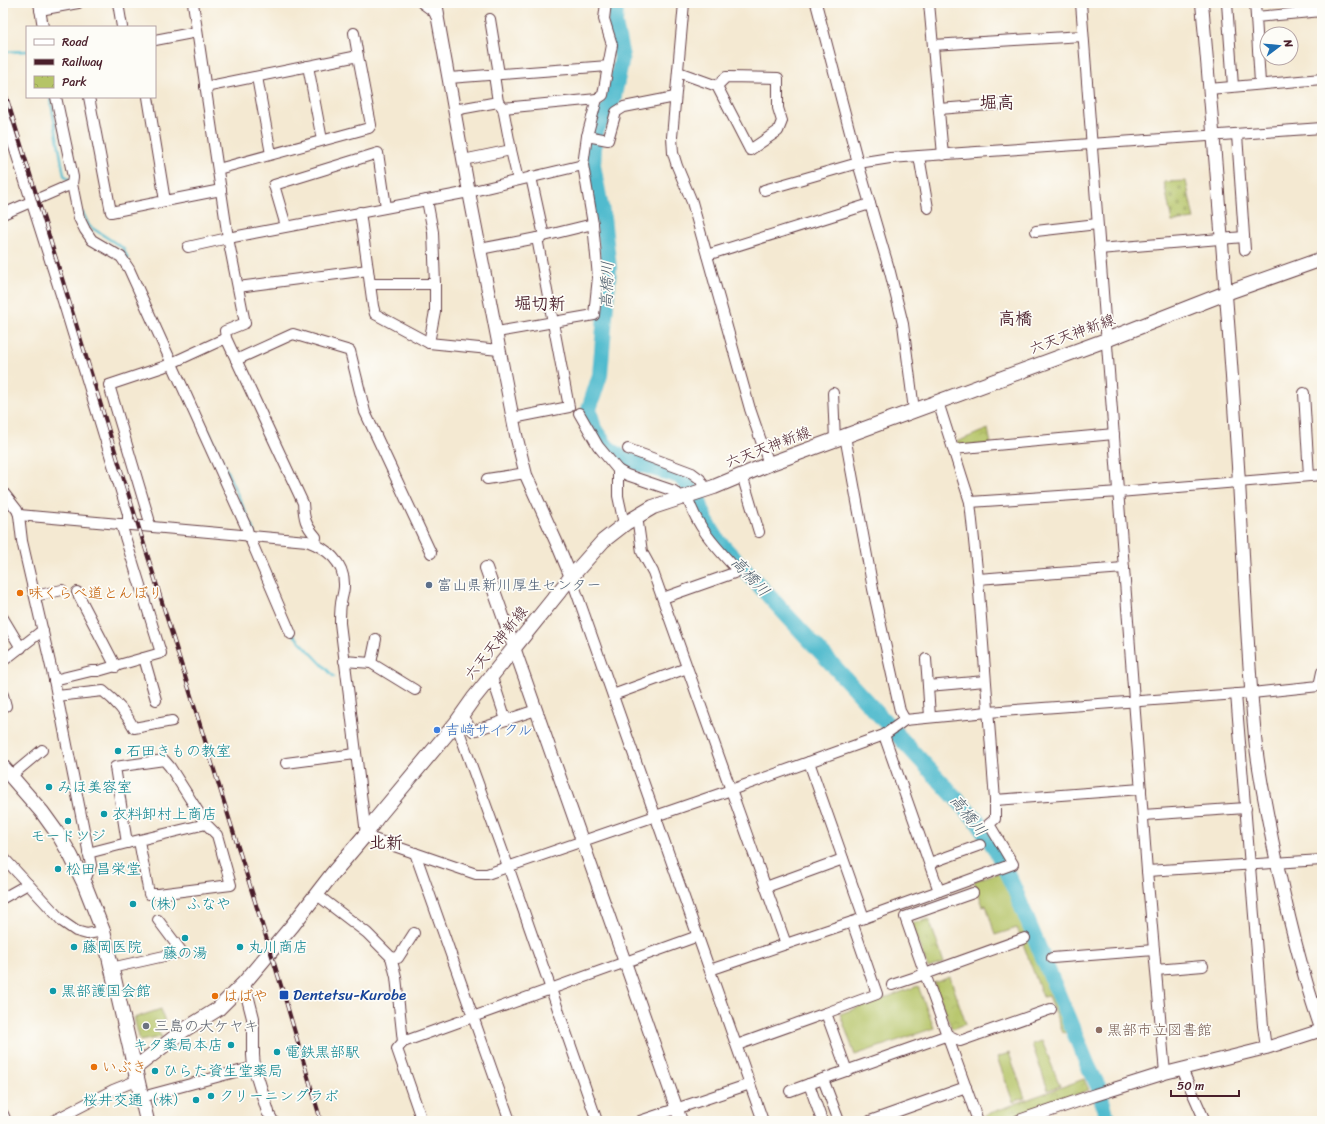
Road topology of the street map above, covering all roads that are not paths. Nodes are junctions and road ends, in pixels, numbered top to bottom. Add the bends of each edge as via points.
1 (78, 3) edge
2 (118, 3) edge
3 (193, 3) edge
4 (422, 3) edge
5 (606, 3) edge
6 (684, 3) edge
7 (816, 3) edge
8 (929, 3) edge
9 (1081, 3) edge
10 (1202, 3) edge
11 (1227, 3) edge
12 (1255, 3) edge
13 (39, 7) edge
14 (436, 9) edge
15 (1322, 11) edge
16 (1256, 17) junction
17 (490, 19) dead end
18 (43, 26) edge
19 (122, 26) edge
20 (197, 32) junction
21 (354, 33) dead end
22 (1083, 36) junction
23 (156, 40) edge
24 (933, 45) junction
25 (358, 56) junction
26 (308, 66) junction
27 (608, 66) junction
28 (678, 72) junction
29 (496, 74) junction
30 (257, 77) junction
31 (448, 78) junction
32 (1322, 79) edge
33 (1260, 83) junction
34 (717, 86) junction
35 (1234, 86) junction
36 (205, 87) junction
37 (1209, 89) junction
38 (675, 97) junction
39 (56, 98) edge
40 (89, 98) edge
41 (148, 98) edge
42 (597, 99) junction
43 (1002, 104) dead end
44 (500, 105) junction
45 (939, 108) junction
46 (454, 110) junction
47 (3, 112) edge
48 (1322, 128) edge
49 (1237, 134) junction
50 (587, 136) junction
51 (1214, 136) junction
52 (322, 140) junction
53 (1091, 144) junction
54 (511, 150) junction
55 (271, 154) junction
56 (943, 155) junction
57 (919, 156) junction
58 (463, 160) junction
59 (858, 163) junction
60 (583, 165) junction
61 (218, 168) junction
62 (531, 177) junction
63 (518, 180) junction
64 (72, 184) junction
65 (221, 190) junction
66 (764, 190) dead end
67 (469, 192) junction
68 (426, 200) junction
69 (32, 201) junction
70 (165, 201) junction
71 (870, 204) junction
72 (386, 207) junction
73 (928, 208) dead end
74 (360, 212) junction
75 (3, 214) edge
76 (593, 224) junction
77 (1097, 224) junction
78 (286, 226) junction
79 (1036, 231) dead end
80 (540, 237) junction
81 (1244, 237) junction
82 (228, 238) junction
83 (1222, 239) junction
84 (188, 248) dead end
85 (480, 248) junction
86 (1099, 249) junction
87 (1245, 250) dead end
88 (707, 254) junction
89 (1322, 259) edge
90 (368, 270) junction
91 (370, 284) junction
92 (435, 284) junction
93 (238, 287) junction
94 (1226, 293) junction
95 (553, 322) junction
96 (497, 332) junction
97 (226, 338) junction
98 (1106, 340) junction
99 (430, 344) junction
100 (500, 350) junction
101 (236, 360) junction
102 (172, 363) junction
103 (833, 393) dead end
104 (1304, 393) dead end
105 (938, 402) junction
106 (914, 410) junction
107 (579, 413) dead end
108 (513, 418) junction
109 (1114, 434) junction
110 (840, 438) junction
111 (628, 449) dead end
112 (953, 449) junction
113 (769, 464) junction
114 (618, 470) junction
115 (526, 473) junction
116 (742, 475) junction
117 (1322, 475) edge
118 (1309, 476) junction
119 (487, 478) dead end
120 (1239, 482) junction
121 (704, 491) junction
122 (3, 492) edge
123 (1119, 492) junction
124 (684, 497) junction
125 (970, 502) junction
126 (19, 515) junction
127 (637, 516) junction
128 (149, 519) dead end
129 (124, 524) junction
130 (624, 524) junction
131 (758, 532) dead end
132 (249, 536) junction
133 (315, 544) junction
134 (431, 553) dead end
135 (486, 568) dead end
136 (1124, 568) junction
137 (571, 578) junction
138 (978, 579) junction
139 (62, 590) dead end
140 (77, 592) dead end
141 (35, 596) junction
142 (662, 598) junction
143 (3, 618) edge
144 (43, 630) junction
145 (291, 634) dead end
146 (376, 639) dead end
147 (21, 648) junction
148 (514, 648) junction
149 (144, 658) junction
150 (926, 659) dead end
151 (344, 661) junction
152 (3, 662) edge
153 (371, 663) junction
154 (116, 666) junction
155 (687, 668) junction
156 (1322, 672) edge
157 (492, 677) junction
158 (54, 680) junction
159 (985, 681) junction
160 (928, 686) junction
161 (415, 690) dead end
162 (1236, 694) junction
163 (1252, 694) junction
164 (3, 695) edge
165 (613, 695) junction
166 (57, 696) junction
167 (156, 700) dead end
168 (1135, 702) junction
169 (6, 706) dead end
170 (536, 710) junction
171 (988, 712) junction
172 (930, 717) junction
173 (458, 719) junction
174 (506, 720) junction
175 (905, 720) junction
176 (172, 721) dead end
177 (884, 735) junction
178 (42, 750) dead end
179 (355, 754) junction
180 (809, 762) junction
181 (286, 763) dead end
182 (7, 771) edge
183 (1141, 789) junction
184 (731, 790) junction
185 (995, 800) junction
186 (1246, 808) junction
187 (1143, 815) junction
188 (656, 816) junction
189 (206, 824) junction
190 (366, 834) junction
191 (583, 840) junction
192 (139, 841) junction
193 (127, 843) junction
194 (980, 845) dead end
195 (88, 853) junction
196 (415, 853) junction
197 (3, 857) edge
198 (843, 859) junction
199 (1322, 860) edge
200 (1277, 862) junction
201 (930, 863) junction
202 (1251, 864) junction
203 (508, 866) junction
204 (1147, 871) junction
205 (84, 883) junction
206 (28, 884) junction
207 (766, 887) junction
208 (939, 891) junction
209 (973, 893) dead end
210 (316, 894) junction
211 (3, 898) edge
212 (864, 918) junction
213 (158, 920) dead end
214 (852, 922) junction
215 (103, 931) junction
216 (414, 934) dead end
217 (698, 936) junction
218 (1025, 938) dead end
219 (786, 944) junction
220 (1154, 950) junction
221 (391, 957) junction
222 (1052, 958) dead end
223 (626, 962) junction
224 (1203, 966) dead end
225 (111, 968) junction
226 (710, 970) junction
227 (1156, 970) junction
228 (925, 974) junction
229 (244, 983) junction
230 (892, 985) dead end
231 (551, 989) junction
232 (1051, 1009) dead end
233 (826, 1013) junction
234 (473, 1017) junction
235 (1322, 1030) edge
236 (948, 1035) junction
237 (403, 1042) junction
238 (737, 1045) junction
239 (1266, 1048) junction
240 (254, 1067) junction
241 (1182, 1068) junction
242 (847, 1071) junction
243 (1165, 1073) junction
244 (137, 1074) junction
245 (823, 1079) junction
246 (750, 1084) junction
247 (809, 1084) junction
248 (966, 1087) junction
249 (790, 1091) dead end
250 (142, 1097) junction
251 (677, 1109) junction
252 (3, 1114) edge
253 (270, 1117) edge
254 (821, 1118) dead end
255 (1025, 1120) edge
256 (6, 1121) edge
257 (53, 1121) edge
258 (147, 1121) edge
259 (422, 1121) edge
260 (510, 1121) edge
261 (597, 1121) edge
262 (640, 1121) edge
263 (681, 1121) edge
264 (764, 1121) edge
265 (840, 1121) edge
266 (870, 1121) edge
267 (978, 1121) edge
268 (1205, 1121) edge

1 - 13 street
2 - 19 street
3 - 20 street
4 - 14 street
5 - 27 street via 604,19 612,45
6 - 28 street
7 - 59 street
8 - 24 street
9 - 22 street
10 - 37 street
11 - 35 street
12 - 16 street
13 - 18 street
14 - 31 street
15 - 16 street
16 - 33 street
17 - 29 street
20 - 23 street
20 - 36 street
21 - 25 street
22 - 24 street
22 - 53 street
24 - 45 street
25 - 26 street
25 - 52 street via 371,125 369,128
26 - 30 street
26 - 52 street
27 - 29 street
27 - 42 street via 603,95
28 - 34 street
28 - 38 street
29 - 31 street
29 - 44 street
30 - 36 street
30 - 55 street
31 - 46 street
32 - 33 street
33 - 35 street
34 - 34 street via 726,78 778,78 778,108 782,121 778,131 750,150
35 - 37 street
36 - 61 street
37 - 51 street
38 - 50 street via 624,107 616,112 608,140
38 - 88 street via 673,153 692,202
39 - 64 street via 73,177
40 - 70 street via 111,212
41 - 70 street
42 - 44 street
42 - 50 street
43 - 45 street
44 - 46 street
44 - 54 street
45 - 56 street
46 - 58 street
47 - 69 street
48 - 49 street
49 - 51 street
49 - 81 street
50 - 60 street
51 - 53 street
51 - 83 street
52 - 55 street
53 - 56 street
53 - 77 street
54 - 58 street
54 - 63 street
55 - 61 street
56 - 57 street
57 - 59 street
57 - 73 street
58 - 67 street
59 - 66 street
59 - 71 street
60 - 62 street
60 - 76 street
61 - 65 street
62 - 63 street
62 - 80 street
63 - 67 street
64 - 69 street
64 - 102 street via 79,218 85,230 92,240 121,257 129,269
65 - 70 street
65 - 82 street
67 - 68 street
67 - 85 street
68 - 72 street
68 - 92 street via 433,232
69 - 75 street
69 - 129 street via 128,514
71 - 88 street
71 - 106 street via 902,324
72 - 74 street
72 - 78 street via 378,153 274,185
74 - 78 street
74 - 90 street
76 - 80 street
76 - 95 street via 598,278 594,315
77 - 79 street
77 - 86 street
78 - 82 street
80 - 85 street
80 - 95 street
81 - 83 street
81 - 87 street
82 - 84 street
82 - 93 street
83 - 86 street
83 - 94 street
85 - 96 street
86 - 98 street
88 - 113 street via 750,409
89 - 94 main road, 六天天神新線
90 - 91 street
90 - 93 street
91 - 92 street
91 - 99 street via 375,314
92 - 99 street via 435,311
93 - 97 street via 245,323 225,331
94 - 98 main road, 六天天神新線
94 - 120 street
95 - 96 street
95 - 108 street via 569,407
96 - 100 street
97 - 101 street
97 - 102 street
98 - 105 main road, 六天天神新線
98 - 109 street
99 - 100 street
100 - 108 street
101 - 133 street via 303,503 307,526 316,537
101 - 134 street via 293,334 350,351 365,412
102 - 128 street via 109,385
102 - 132 street
103 - 110 street
104 - 118 street
105 - 106 main road, 六天天神新線
105 - 112 street
106 - 110 main road, 六天天神新線
107 - 114 street via 598,446
108 - 115 street
109 - 112 street
109 - 123 street
110 - 113 main road, 六天天神新線
110 - 175 street via 900,711
111 - 121 street via 692,473 700,479
112 - 125 street
113 - 116 main road, 六天天神新線
114 - 124 street via 674,490
114 - 130 street via 618,496
115 - 119 street
115 - 137 street
116 - 121 main road, 六天天神新線
116 - 131 street
117 - 118 street
118 - 120 street
120 - 123 street
120 - 163 street
121 - 124 main road, 六天天神新線
122 - 126 street
123 - 125 street
123 - 136 street
124 - 127 main road, 六天天神新線 via 653,507
124 - 142 street via 698,524 738,571
125 - 138 street
126 - 129 street
126 - 141 street
127 - 130 main road, 六天天神新線
127 - 142 street via 642,552 653,572
129 - 132 street
129 - 149 street via 161,653
130 - 137 main road, 六天天神新線 via 602,541
132 - 133 street
132 - 145 street
133 - 151 street via 329,553 340,567 344,579 340,623
135 - 148 street
136 - 138 street
136 - 168 street
137 - 148 main road, 六天天神新線
137 - 165 street
138 - 159 street
139 - 141 street
140 - 154 street
141 - 144 street
142 - 155 street
143 - 147 street
144 - 147 street
144 - 158 street
146 - 153 street
147 - 152 street
148 - 157 main road, 六天天神新線
148 - 170 street
149 - 154 street
149 - 167 street
150 - 160 street
151 - 153 street
151 - 179 street
153 - 161 street
154 - 158 street
155 - 165 street
155 - 184 street
156 - 163 street via 1319,686
157 - 173 main road, 六天天神新線
157 - 174 street
158 - 166 street
159 - 160 street
159 - 171 street
160 - 172 street
162 - 163 street
162 - 168 street
162 - 186 street
163 - 200 street via 1255,739
164 - 169 street
165 - 188 street
166 - 176 street via 104,691 127,714 134,728
166 - 195 street
168 - 171 street
168 - 183 street
170 - 174 street
170 - 191 street
171 - 172 street
171 - 185 street
172 - 175 street
173 - 174 street via 473,731
173 - 190 main road, 六天天神新線
173 - 203 street
175 - 177 street
177 - 180 street
177 - 201 street
178 - 182 street
179 - 181 street
179 - 190 street
180 - 184 street
180 - 198 street
182 - 205 main road via 60,837
183 - 185 street
183 - 187 street
184 - 188 street
184 - 207 street
185 - 208 street via 995,819 989,824 1013,864
186 - 187 street
186 - 202 street
187 - 204 street
188 - 191 street
188 - 217 street
189 - 192 street
189 - 192 street via 217,836 231,885 149,894
189 - 193 street via 164,760 115,767
190 - 196 street via 368,837
190 - 210 main road, 六天天神新線
191 - 203 street
191 - 223 street
192 - 193 street
193 - 195 street
194 - 201 street
195 - 205 street via 91,865
196 - 203 street via 476,874 487,874
196 - 234 street
197 - 206 street
198 - 207 street
198 - 212 street
199 - 200 street
200 - 202 street
200 - 235 street via 1303,970
201 - 208 street
202 - 204 street
202 - 239 street
203 - 231 street
204 - 220 street
205 - 215 main road
206 - 211 street
206 - 215 street via 63,922 87,934
207 - 219 street
208 - 212 street
209 - 228 street via 905,917
210 - 221 street via 367,933
210 - 229 main road, 六天天神新線
212 - 214 street
213 - 225 street via 182,952
214 - 219 street
214 - 233 street via 877,994
215 - 225 main road
216 - 221 street via 398,958
217 - 223 street
217 - 226 street
218 - 228 street
219 - 226 street
220 - 222 street
220 - 227 street
221 - 237 street via 396,977
223 - 231 street
223 - 251 street
224 - 227 street
225 - 244 main road
226 - 238 street
227 - 243 street
228 - 230 street
228 - 236 street
229 - 240 street via 253,1018
229 - 244 main road, 六天天神新線 via 218,1009 184,1030
231 - 234 street
231 - 261 street
232 - 236 street via 960,1041
233 - 238 street
233 - 242 street
234 - 237 street
234 - 260 street
235 - 239 street
236 - 242 street
236 - 248 street
237 - 259 street via 397,1049
238 - 246 street
239 - 241 street
240 - 250 street
240 - 253 street
241 - 243 street
241 - 268 street
242 - 245 street
243 - 255 street
244 - 250 main road
244 - 257 street via 113,1090
245 - 247 street
245 - 265 street
246 - 251 street
246 - 264 street
247 - 249 street
247 - 254 street
248 - 266 street
248 - 267 street
250 - 258 main road
251 - 262 street
251 - 263 street
252 - 256 street

